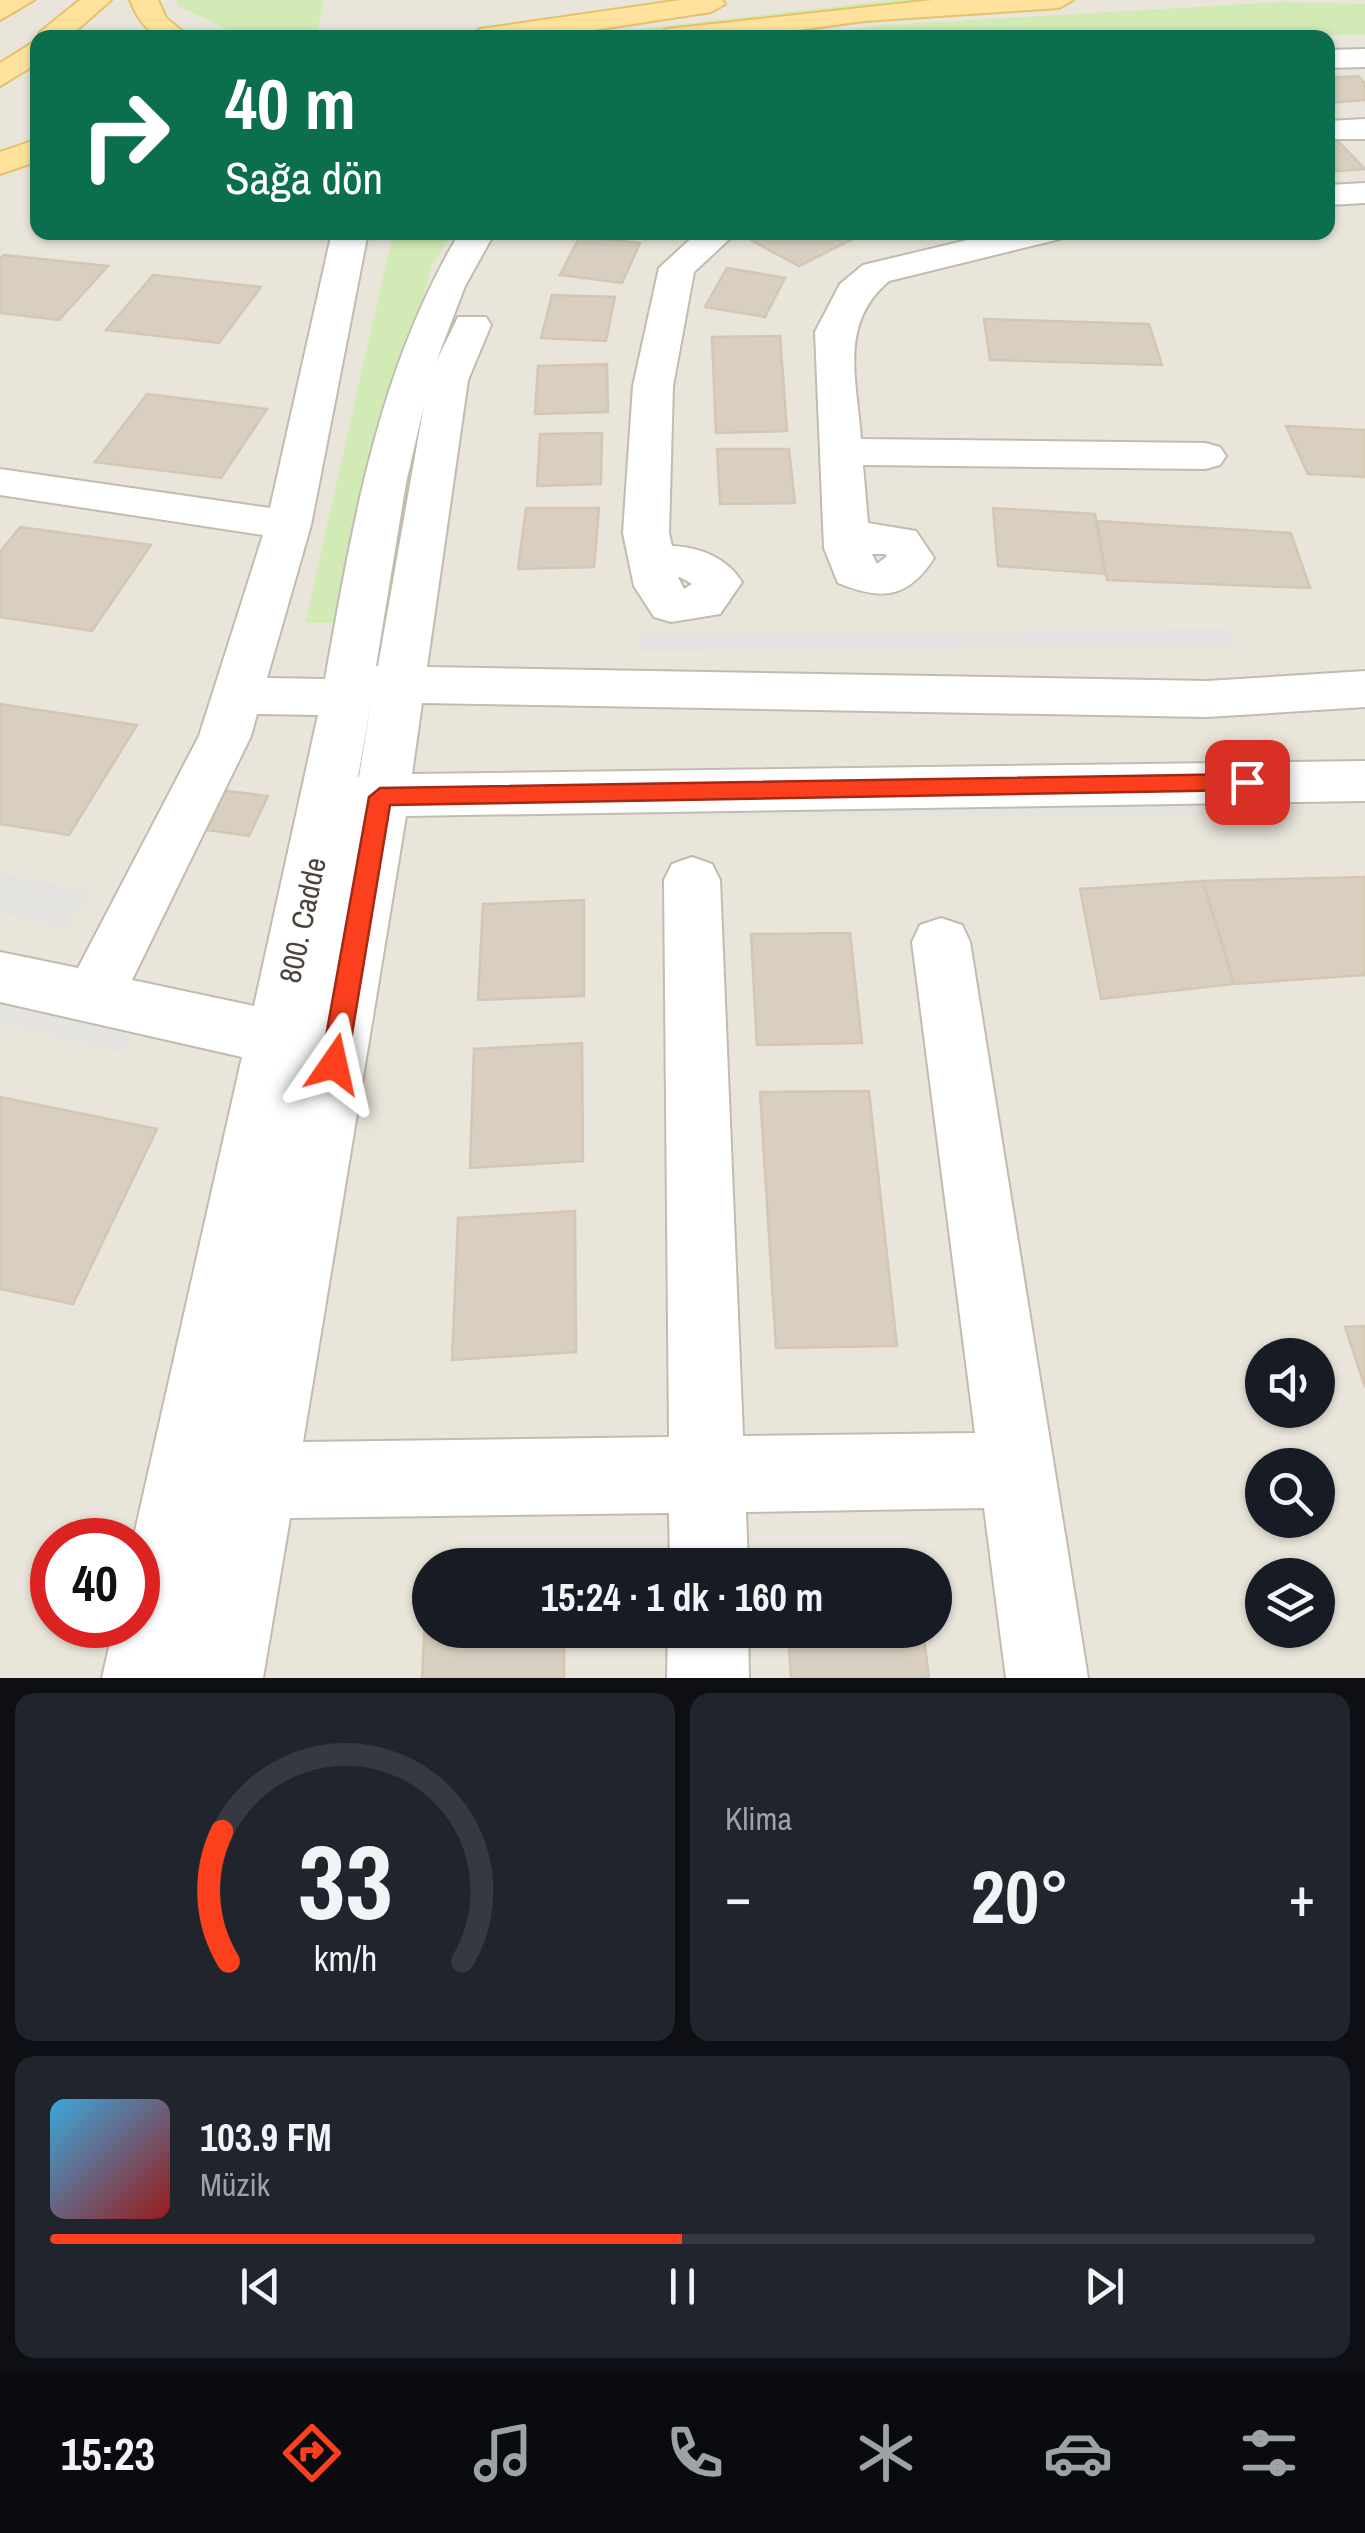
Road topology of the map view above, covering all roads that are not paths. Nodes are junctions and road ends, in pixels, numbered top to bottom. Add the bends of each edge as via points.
1 (20, 0) edge
2 (97, 0) edge
3 (144, 0) edge
4 (739, 0) edge
5 (1058, 0) edge
6 (0, 12) edge
7 (60, 30) edge
8 (165, 30) edge
9 (535, 30) edge
10 (730, 30) edge
11 (1365, 42) edge
12 (1335, 44) edge
13 (30, 54) edge
14 (1365, 58) edge
15 (1335, 59) edge
16 (30, 76) edge
17 (0, 78) edge
18 (1365, 129) edge
19 (1335, 130) edge
20 (30, 131) edge
21 (0, 164) edge
22 (1365, 193) edge
23 (1335, 195) edge
24 (348, 240) edge
25 (472, 240) edge
26 (510, 240) edge
27 (710, 240) edge
28 (1014, 240) edge
29 (841, 452) junction
30 (1205, 456) dead end
31 (0, 482) edge
32 (289, 524) junction
33 (848, 548) dead end
34 (653, 565) dead end
35 (365, 689) junction
36 (1365, 689) edge
37 (237, 696) junction
38 (1365, 781) edge
39 (354, 798) junction
40 (692, 880) dead end
41 (940, 942) dead end
42 (0, 978) edge
43 (92, 1000) junction
44 (277, 1038) junction
45 (1019, 1470) junction
46 (709, 1474) junction
47 (255, 1482) junction
48 (708, 1548) edge
49 (708, 1648) edge
50 (143, 1678) edge
51 (222, 1678) edge
52 (708, 1678) edge
53 (1047, 1678) edge

1 - 6 main road
2 - 7 main road
3 - 8 main road
4 - 9 main road
5 - 10 main road
11 - 12 street
13 - 17 main road
14 - 15 street
16 - 17 main road
18 - 19 street
20 - 21 main road
22 - 23 street
24 - 32 street
25 - 35 street, 800. Cadde via 457,262 401,404
26 - 35 street, 800. Cadde via 448,380
27 - 34 street via 677,268 653,386 646,533
28 - 29 street via 876,273 853,292 834,332
29 - 30 street
29 - 33 street
31 - 32 street
32 - 37 street
35 - 36 street via 1206,699
35 - 37 street
35 - 39 street, 800. Cadde
37 - 43 street via 225,736
38 - 39 street
39 - 44 street, 800. Cadde
39 - 47 street, 800. Cadde
40 - 46 street
41 - 45 street
42 - 43 street
43 - 44 street
44 - 50 street, 800. Cadde
45 - 46 street
45 - 53 street
46 - 47 street
46 - 48 street
47 - 51 street, 800. Cadde
49 - 52 street

